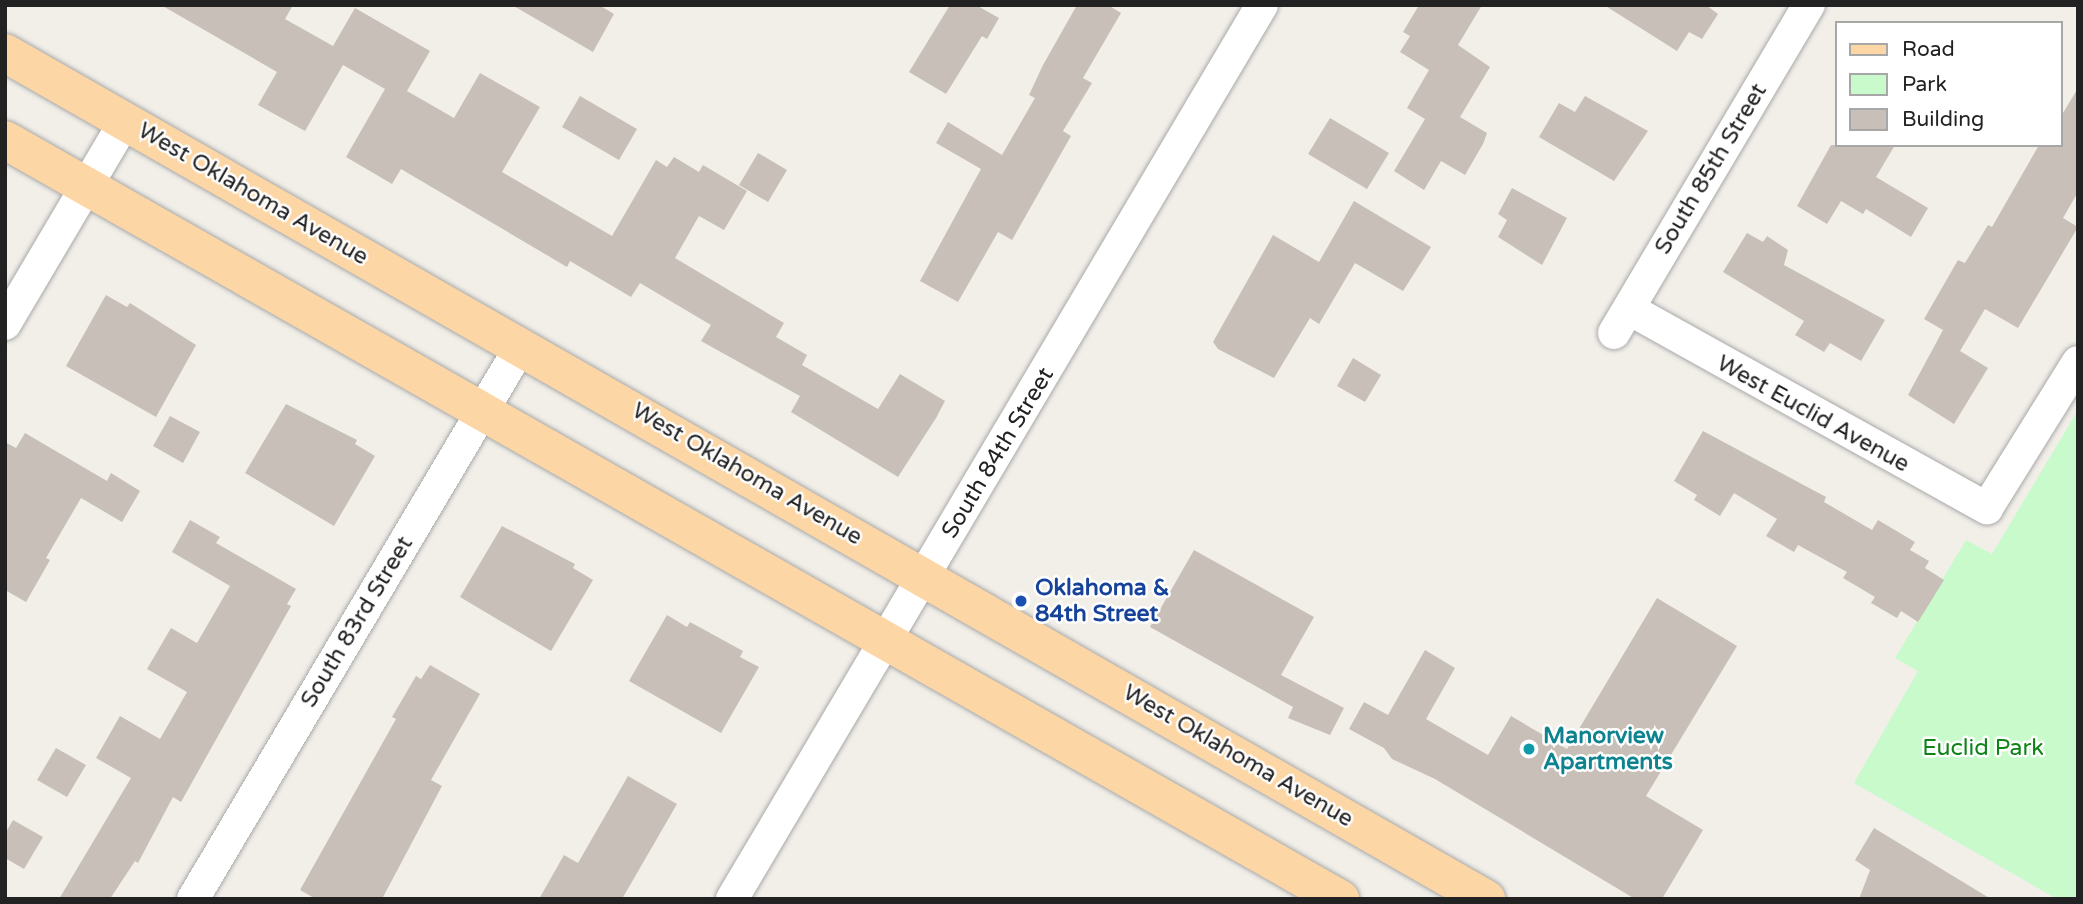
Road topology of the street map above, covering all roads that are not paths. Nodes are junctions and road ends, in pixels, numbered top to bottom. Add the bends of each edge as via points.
1 (1262, 5) edge
2 (1809, 5) edge
3 (5, 53) edge
4 (125, 121) junction
5 (5, 140) edge
6 (86, 186) junction
7 (1621, 321) joint
8 (5, 324) edge
9 (521, 346) junction
10 (2078, 362) edge
11 (483, 411) junction
12 (925, 575) junction
13 (887, 640) junction
14 (193, 899) edge
15 (732, 899) edge
16 (1340, 899) edge
17 (1486, 899) edge

1 - 12 street, South 84th Street
2 - 7 street, South 85th Street
3 - 4 main road, West Oklahoma Avenue
4 - 6 street
4 - 9 main road, West Oklahoma Avenue
5 - 6 main road
6 - 8 street
6 - 11 main road
7 - 10 street, West Euclid Avenue via 1987,508
9 - 11 street, South 83rd Street
9 - 12 main road, West Oklahoma Avenue
11 - 13 main road
11 - 14 street, South 83rd Street
12 - 13 street, South 84th Street
12 - 17 main road, West Oklahoma Avenue
13 - 15 street, South 84th Street
13 - 16 main road

